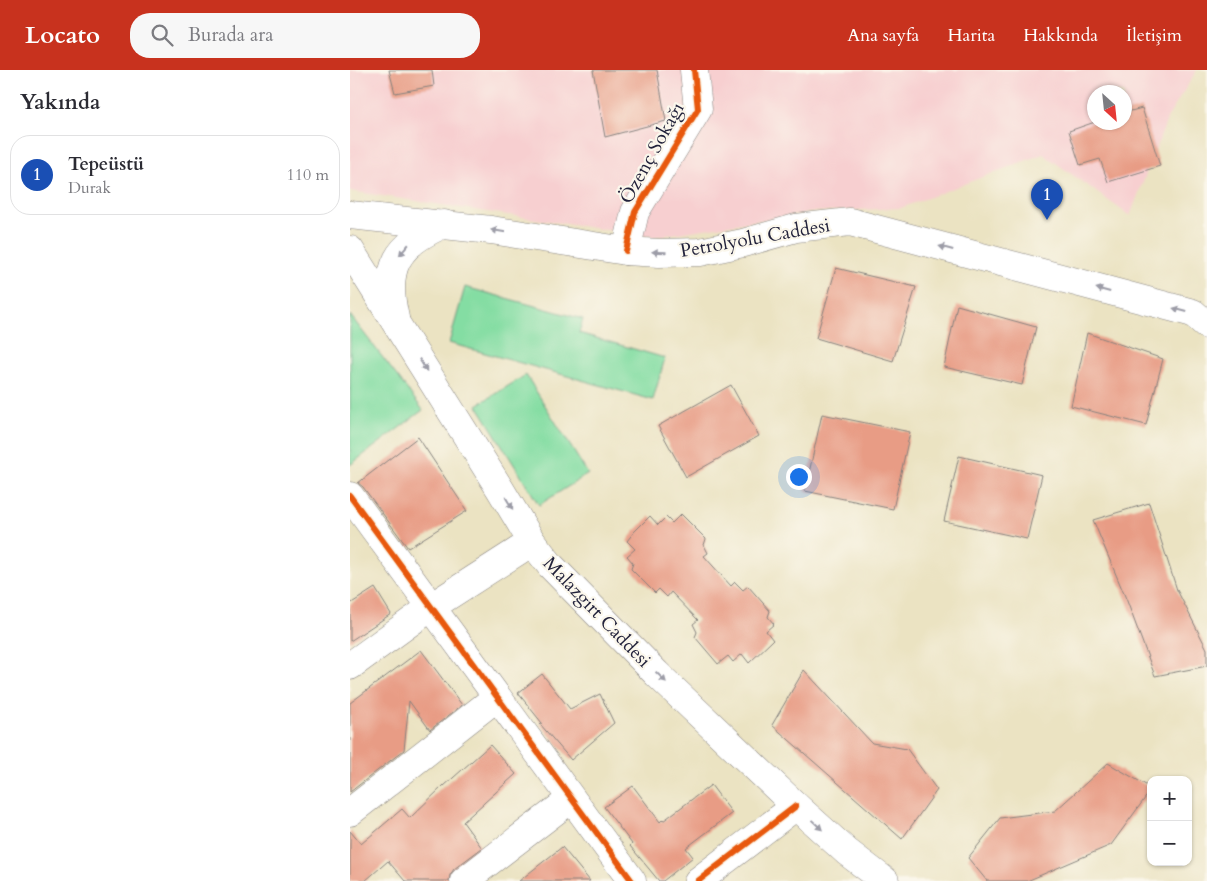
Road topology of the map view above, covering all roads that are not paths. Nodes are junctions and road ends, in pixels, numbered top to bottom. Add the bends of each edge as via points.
1 (694, 70) edge
2 (350, 215) edge
3 (444, 224) junction
4 (350, 250) edge
5 (626, 251) junction
6 (350, 267) edge
7 (374, 289) junction
8 (397, 324) junction
9 (1207, 325) edge
10 (351, 500) edge
11 (532, 542) junction
12 (431, 606) junction
13 (350, 666) edge
14 (497, 697) junction
15 (571, 800) junction
16 (796, 806) junction
17 (350, 812) edge
18 (464, 881) edge
19 (632, 881) edge
20 (698, 881) edge
21 (885, 881) edge

1 - 5 main road, Özenç Sokağı via 698,109 635,212
2 - 3 main road, Petrolyolu Caddesi
5 -> 3 main road, Petrolyolu Caddesi
3 -> 8 main road via 404,248 395,263 391,292
4 - 7 main road, Malazgirt Caddesi
9 -> 5 main road, Petrolyolu Caddesi via 1193,313 850,222 796,228 700,252
6 - 7 main road, Malazgirt Caddesi
7 - 8 main road, Malazgirt Caddesi
8 -> 11 main road, Malazgirt Caddesi
10 - 12 main road
11 - 12 main road
11 -> 16 main road, Malazgirt Caddesi via 576,594
12 - 13 main road
12 - 14 main road
14 - 15 main road
14 - 17 main road
15 - 18 main road
15 - 19 main road
16 - 20 main road
16 -> 21 main road, Malazgirt Caddesi via 846,852

